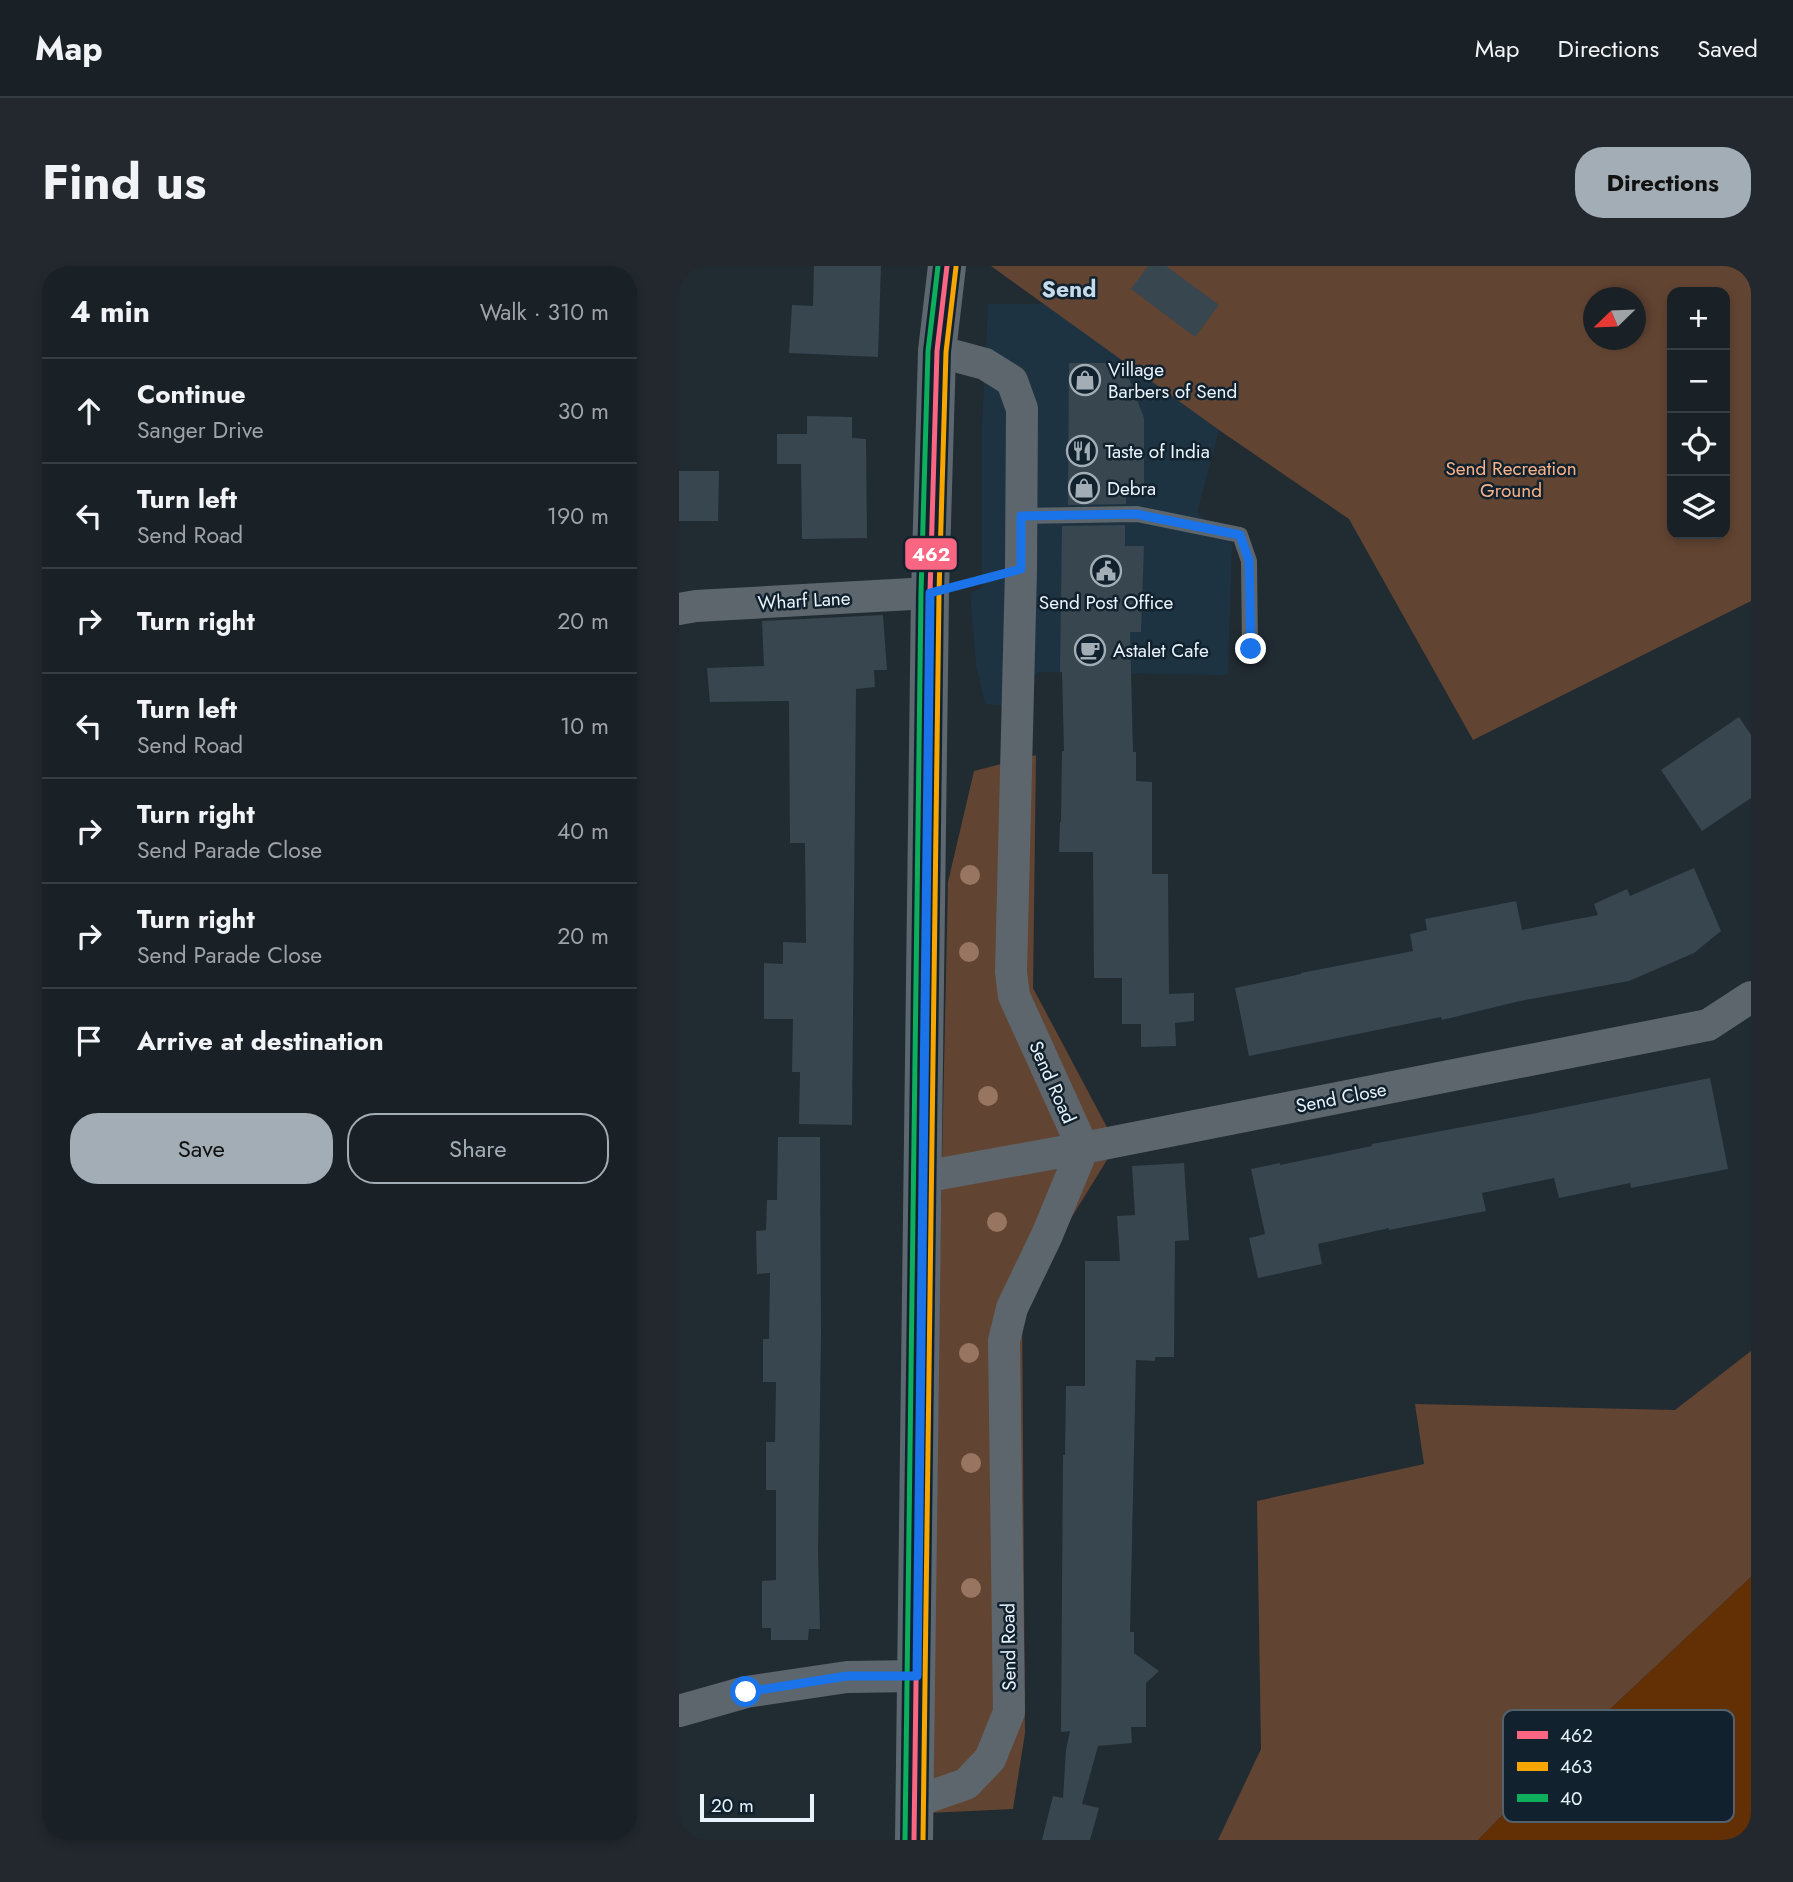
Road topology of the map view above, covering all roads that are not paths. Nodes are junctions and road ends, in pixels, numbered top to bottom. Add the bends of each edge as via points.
1 (947, 266) edge
2 (937, 351) junction
3 (1021, 516) junction
4 (930, 593) junction
5 (679, 609) edge
6 (1251, 649) dead end
7 (1751, 997) edge
8 (1083, 1148) junction
9 (923, 1177) junction
10 (917, 1676) junction
11 (679, 1711) edge
12 (914, 1802) junction
13 (914, 1840) edge

1 - 2 main road
2 - 3 street, Send Road via 985,364 1012,381 1022,409
2 - 4 main road
3 - 6 lane via 1136,514 1240,535 1249,561
3 - 8 street, Send Road via 1011,972 1014,996
4 - 5 street, Wharf Lane
4 - 9 main road
7 - 8 street, Send Close via 1708,1025
8 - 9 street, Send Close
8 - 12 street, Send Road via 1012,1308 1005,1341 1009,1712 991,1759 967,1784
9 - 10 main road
10 - 11 street via 847,1676 746,1692
10 - 12 main road
12 - 13 main road

